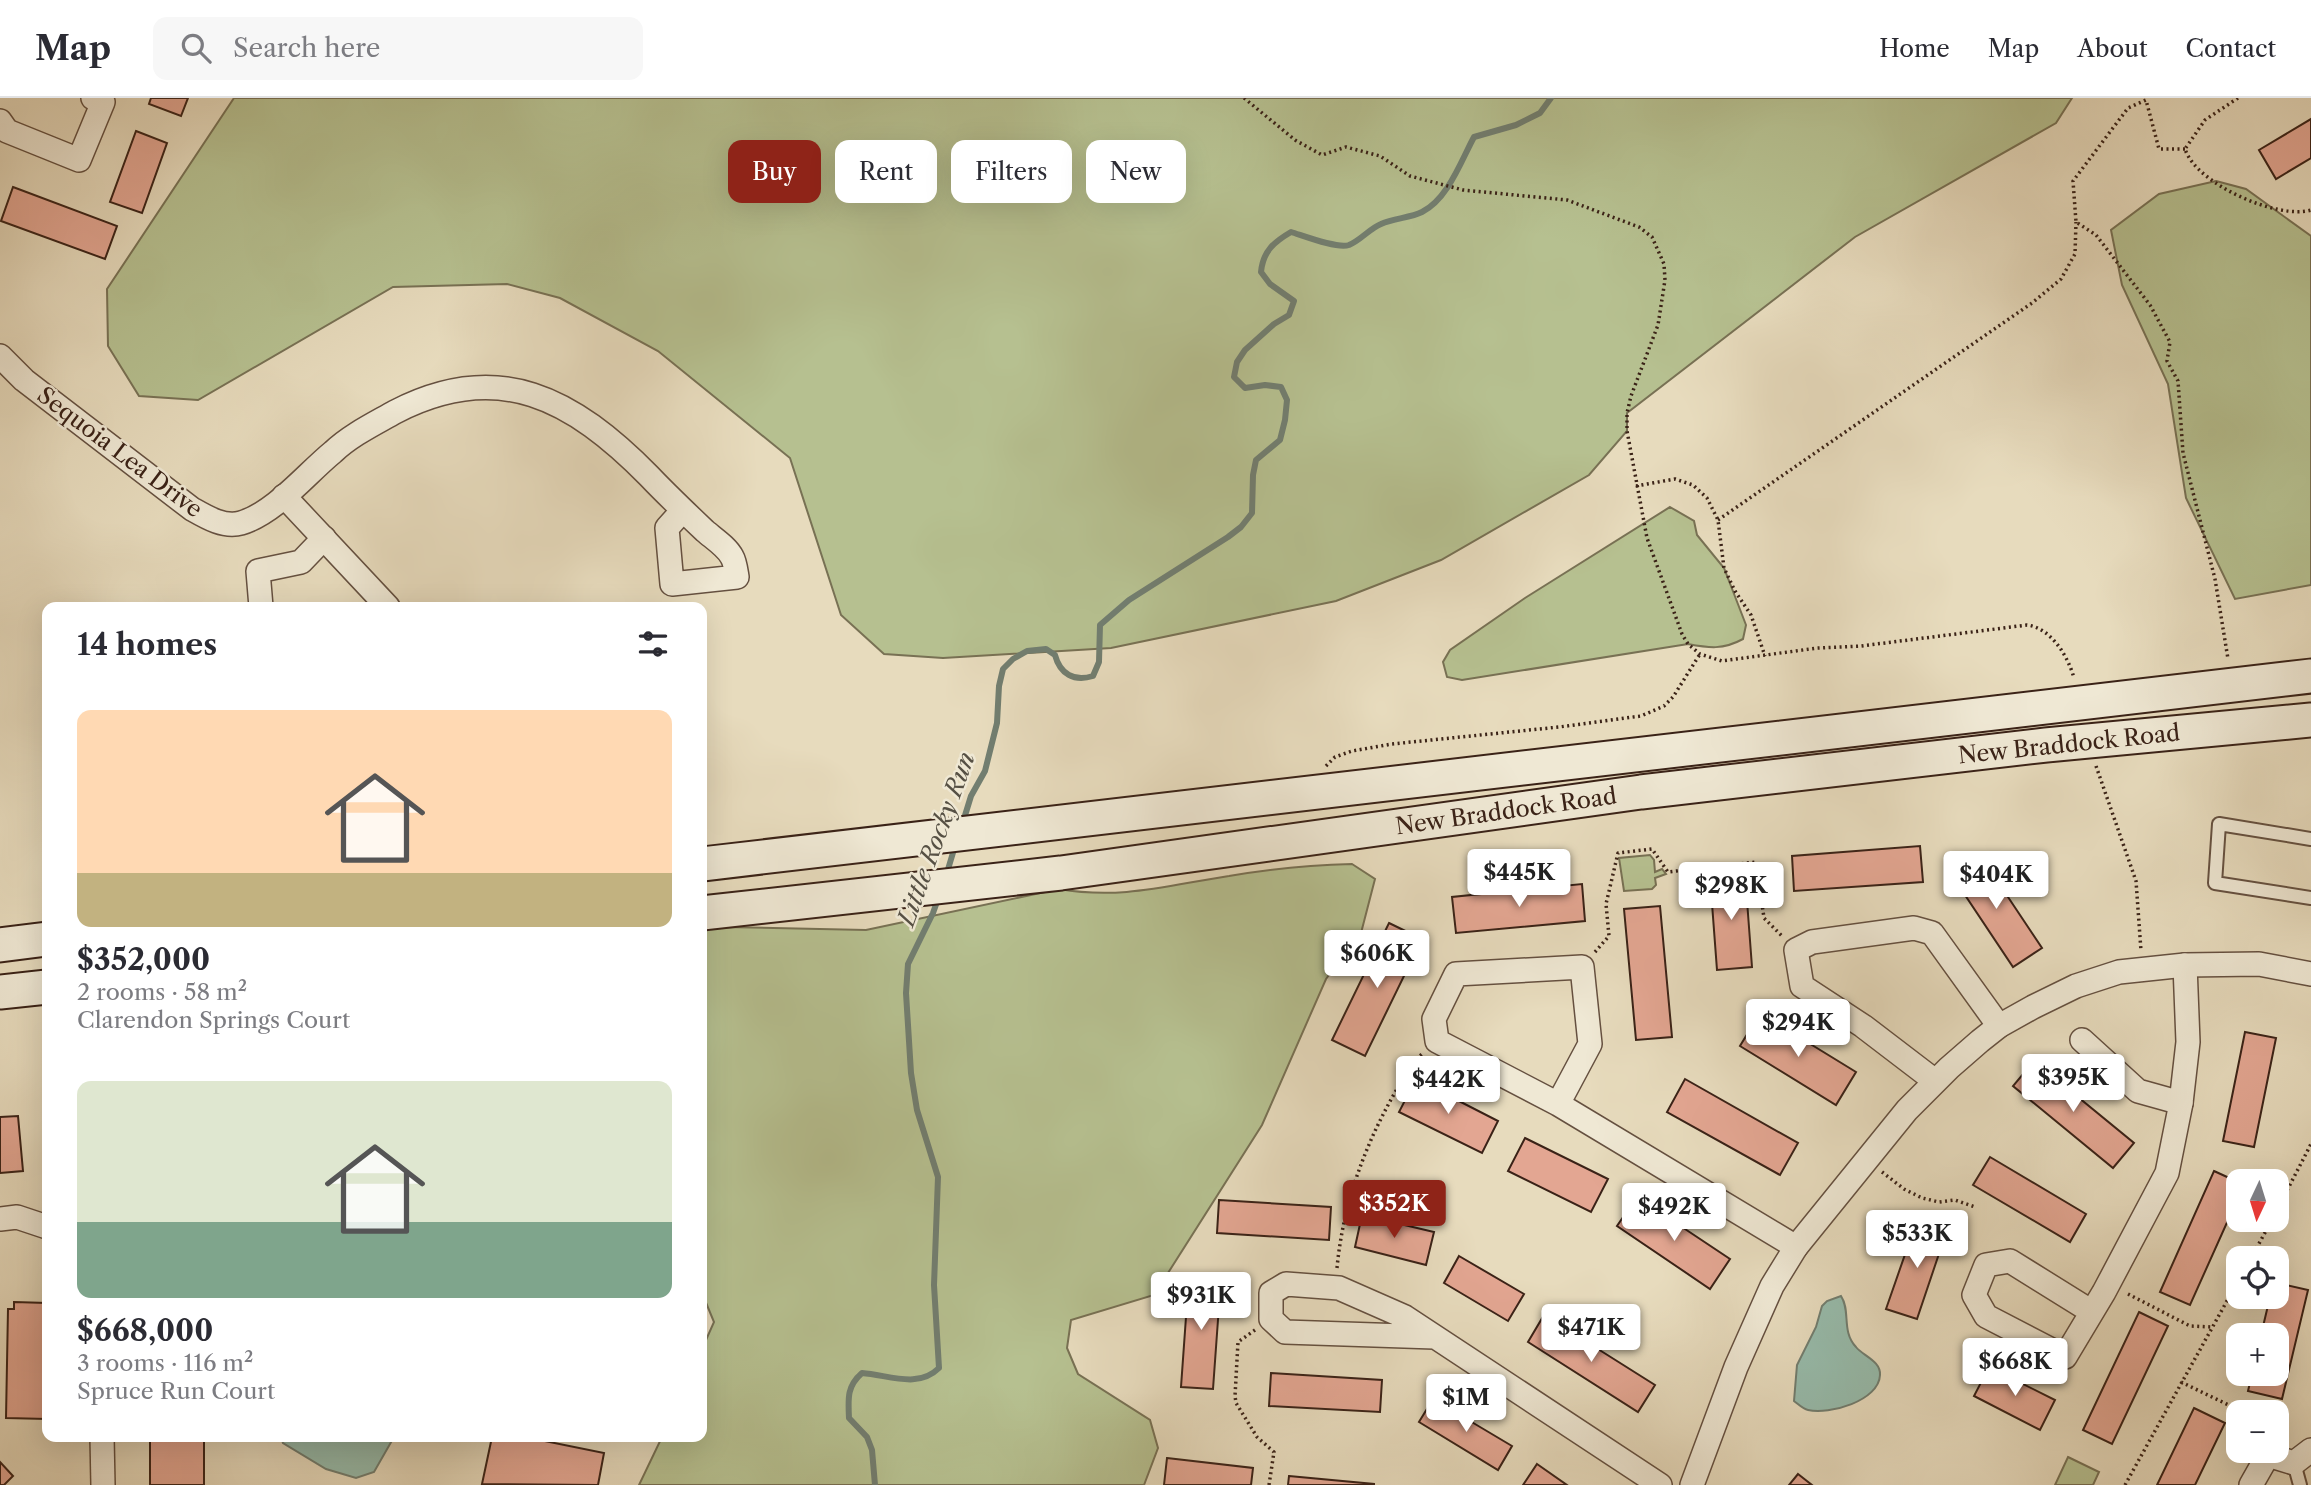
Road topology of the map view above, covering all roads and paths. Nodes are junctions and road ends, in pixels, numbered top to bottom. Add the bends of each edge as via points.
1 (1, 98) edge
2 (93, 98) edge
3 (1244, 98) edge
4 (2238, 98) edge
5 (0, 106) edge
6 (0, 121) edge
7 (2185, 149) junction
8 (2311, 210) edge
9 (2076, 222) junction
10 (0, 356) edge
11 (1636, 485) junction
12 (284, 496) junction
13 (683, 510) dead end
14 (1718, 520) junction
15 (324, 538) junction
16 (261, 602) edge
17 (382, 602) edge
18 (1700, 654) junction
19 (1765, 656) junction
20 (2230, 668) dead end
21 (2311, 676) edge
22 (2076, 687) dead end
23 (2311, 720) edge
24 (2095, 760) dead end
25 (1325, 771) dead end
26 (2311, 839) edge
27 (707, 863) edge
28 (2311, 896) edge
29 (707, 912) edge
30 (42, 940) edge
31 (0, 944) edge
32 (1796, 950) junction
33 (2185, 965) junction
34 (1582, 967) junction
35 (2144, 970) junction
36 (2311, 974) edge
37 (42, 988) edge
38 (0, 992) edge
39 (1999, 1026) junction
40 (2082, 1040) dead end
41 (1437, 1041) junction
42 (1935, 1082) junction
43 (2181, 1103) junction
44 (1558, 1104) junction
45 (2311, 1144) edge
46 (1868, 1158) junction
47 (2289, 1187) edge
48 (1976, 1207) dead end
49 (0, 1219) edge
50 (42, 1225) edge
51 (1796, 1247) junction
52 (2108, 1283) junction
53 (1335, 1287) junction
54 (2226, 1302) edge
55 (2092, 1312) junction
56 (1271, 1319) junction
57 (2212, 1326) junction
58 (1434, 1337) junction
59 (2181, 1382) junction
60 (2226, 1404) edge
61 (102, 1442) edge
62 (2302, 1466) edge
63 (103, 1485) edge
64 (1269, 1485) edge
65 (1660, 1485) edge
66 (1692, 1485) edge
67 (2125, 1485) edge
68 (2251, 1485) edge

1 - 5 street
2 - 6 street via 103,102 79,160 7,131
3 - 11 path via 1295,140 1322,155 1346,147 1380,156 1410,176 1462,190 1567,200 1652,237 1664,264 1665,280 1658,326 1627,413
4 - 7 path via 2205,120
7 - 8 path via 2197,170 2228,192 2278,209
7 - 9 path via 2159,149 2146,100 2129,108 2073,181
9 - 14 path via 2075,254 2060,279 2032,303
9 - 20 path via 2096,235 2150,305 2170,342 2167,361 2178,382 2183,453 2215,579
10 - 12 street, Sequoia Lea Drive via 24,380 213,521 239,524
11 - 14 path via 1675,480 1693,485 1707,498
11 - 18 path via 1647,538 1682,634
12 - 13 street, Sequoia Lea Drive via 335,449 404,408 444,391 513,388 548,399 618,444
12 - 15 street
14 - 19 path via 1724,568 1751,615
15 - 16 street via 302,562 258,571
15 - 17 street
18 - 19 path via 1722,661
18 - 25 path via 1673,697 1641,716 1392,744 1335,757
19 - 22 path via 2027,625 2035,626 2067,658
21 - 27 main road, New Braddock Road
23 - 29 main road, New Braddock Road via 1641,792 1061,873
24 - 35 path via 2136,881
26 - 28 lane via 2219,824 2215,883
30 - 31 main road
32 - 34 path via 1764,918 1756,862 1668,872 1652,849 1618,853 1606,904 1609,936
32 - 39 street via 1812,942 1888,932 1914,929 1932,933
32 - 42 street via 1802,986
33 - 35 street
33 - 36 street via 2259,964
33 - 43 street via 2188,1042
34 - 41 street via 1456,974 1434,1019
34 - 44 street via 1590,1044
35 - 39 street via 2119,972 2076,986
37 - 38 main road
39 - 42 street
40 - 43 street via 2138,1091
41 - 44 street
41 - 53 path via 1414,1061 1372,1136 1351,1189
42 - 46 street
43 - 52 street via 2167,1173
44 - 51 street
45 - 47 path
46 - 48 path via 1922,1198
46 - 51 street
49 - 50 street via 17,1217
51 - 66 street via 1772,1286 1736,1367
52 - 55 street
52 - 57 path via 2189,1326
53 - 56 street via 1286,1284 1271,1293
53 - 58 street via 1405,1317
54 - 57 path
55 - 55 street via 2065,1356 1986,1317 1973,1295 1986,1265 2010,1261
56 - 58 street via 1285,1332
56 - 64 path via 1238,1342 1235,1396 1257,1437 1273,1452
57 - 59 path
58 - 65 street
59 - 60 path
59 - 67 path
61 - 63 street
62 - 68 street via 2268,1455

